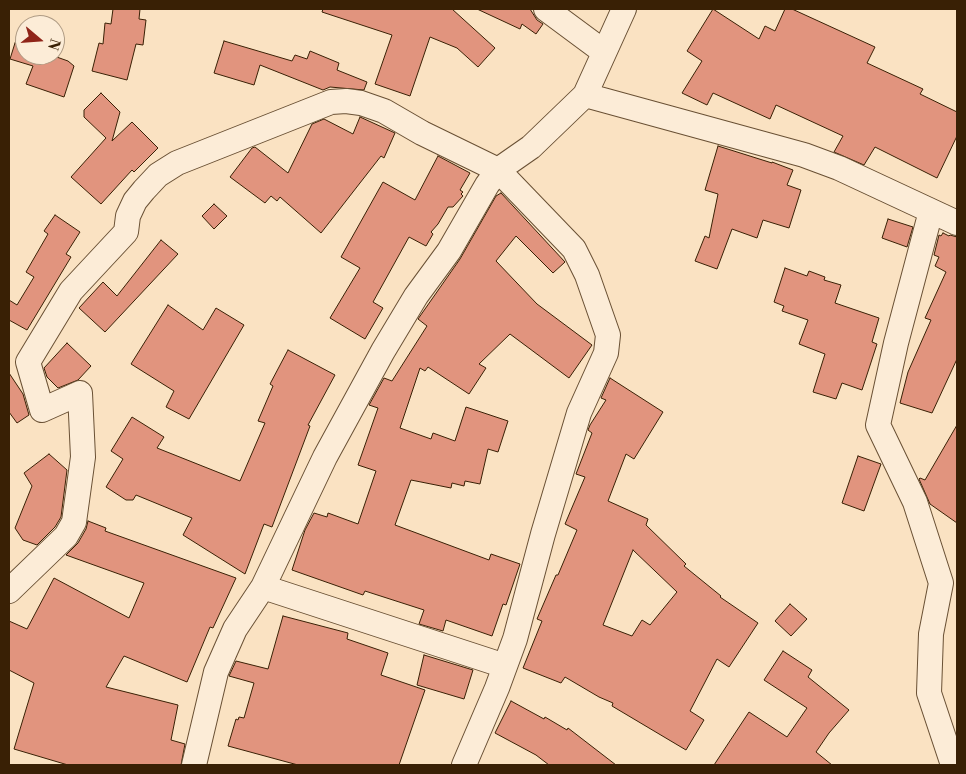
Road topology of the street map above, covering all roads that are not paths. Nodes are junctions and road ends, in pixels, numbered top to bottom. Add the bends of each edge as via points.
1 (546, 9) edge
2 (624, 9) edge
3 (604, 52) junction
4 (584, 94) junction
5 (498, 170) junction
6 (930, 211) junction
7 (957, 223) edge
8 (263, 587) junction
9 (9, 591) edge
10 (505, 666) junction
11 (194, 765) edge
12 (464, 765) edge
13 (953, 765) edge

1 - 3 street
2 - 3 street
3 - 4 street
4 - 5 street via 531,147
4 - 6 street via 804,155
5 - 8 street via 383,351 326,457
5 - 9 street via 384,111 346,101 331,102 177,163 158,175 135,201 128,216 126,232 71,290 28,362 42,410 80,393 83,457 74,522 66,536
5 - 10 street via 574,249 608,334 606,353 579,413
6 - 7 street
6 - 13 street via 878,425 916,502 941,583 931,634 929,693
8 - 10 street
8 - 11 street via 235,630 216,672
10 - 12 street

